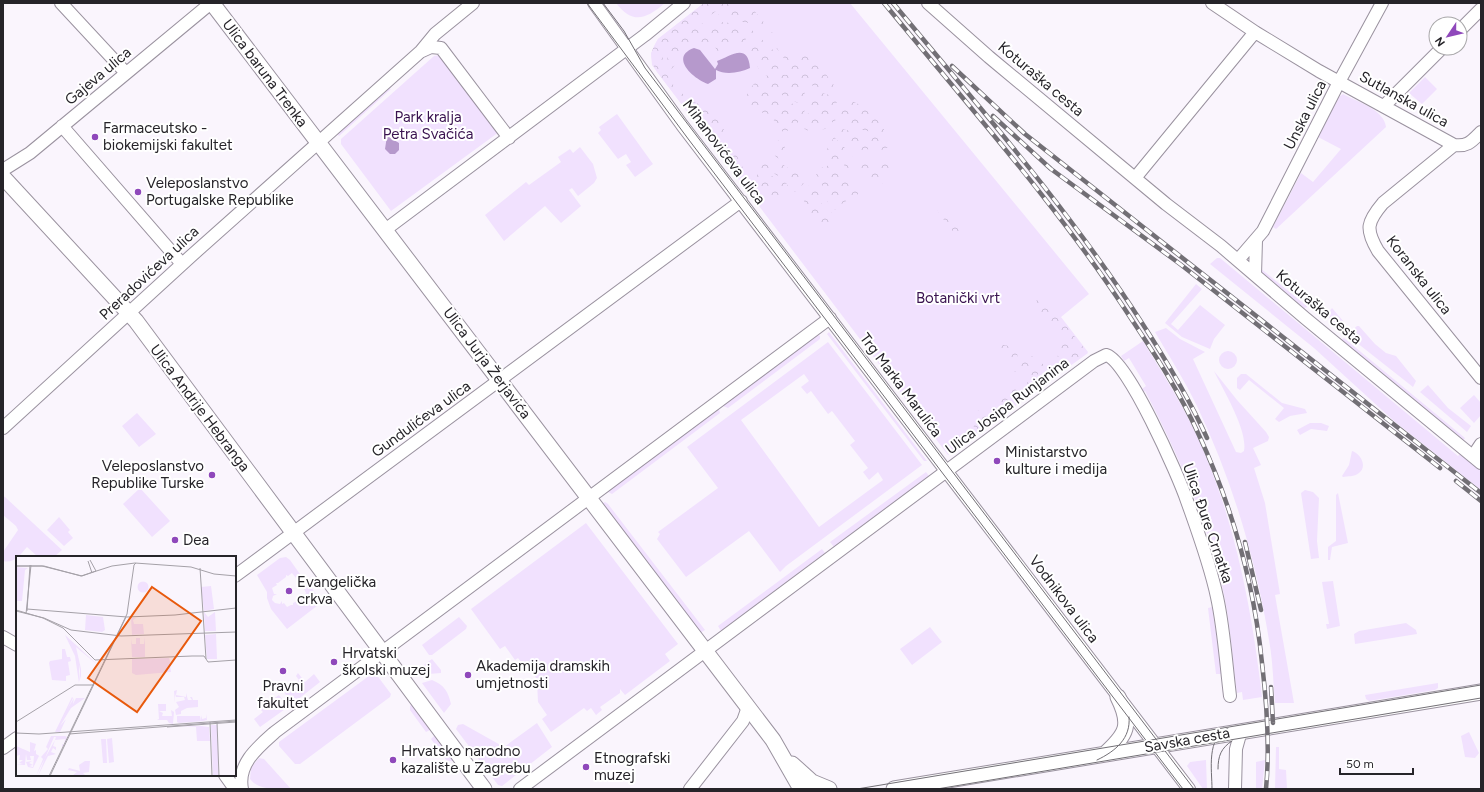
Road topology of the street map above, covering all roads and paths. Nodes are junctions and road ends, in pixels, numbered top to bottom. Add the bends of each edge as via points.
1 (61, 3) edge
2 (211, 3) edge
3 (473, 3) edge
4 (594, 3) edge
5 (684, 3) edge
6 (928, 3) edge
7 (1212, 3) edge
8 (1382, 3) edge
9 (1481, 9) edge
10 (1468, 22) edge
11 (445, 28) junction
12 (1255, 32) junction
13 (441, 48) junction
14 (627, 48) junction
15 (420, 52) junction
16 (1434, 56) edge
17 (126, 73) junction
18 (1339, 82) junction
19 (1384, 106) junction
20 (62, 126) junction
21 (1481, 132) edge
22 (509, 138) junction
23 (318, 142) junction
24 (1454, 145) junction
25 (3, 170) edge
26 (3, 177) edge
27 (1135, 178) junction
28 (741, 201) junction
29 (385, 230) junction
30 (1256, 240) junction
31 (1238, 260) junction
32 (182, 264) junction
33 (1256, 275) junction
34 (129, 314) junction
35 (830, 318) junction
36 (1107, 355) joint
37 (1481, 378) edge
38 (500, 380) junction
39 (3, 428) edge
40 (1481, 444) edge
41 (1477, 460) edge
42 (946, 471) junction
43 (589, 497) junction
44 (293, 532) junction
45 (236, 575) edge
46 (3, 637) edge
47 (16, 645) edge
48 (705, 650) junction
49 (382, 652) junction
50 (1481, 692) edge
51 (1118, 696) junction
52 (1230, 696) dead end
53 (748, 707) junction
54 (1241, 731) junction
55 (16, 739) edge
56 (1156, 746) junction
57 (3, 748) edge
58 (782, 754) junction
59 (1105, 754) junction
60 (226, 776) edge
61 (235, 789) edge
62 (242, 789) edge
63 (484, 789) edge
64 (520, 789) edge
65 (690, 789) edge
66 (801, 789) edge
67 (829, 789) edge
68 (894, 789) edge
69 (1189, 789) edge
70 (1235, 789) edge

1 - 17 street
2 - 17 street, Gajeva ulica
2 - 23 main road, Ulica baruna Trenka
3 - 11 street, Preradovićeva ulica
4 - 14 street, Mihanovićeva ulica
5 - 14 street
6 - 27 street, Koturaška cesta
7 - 12 street, Sutlanska ulica
8 - 18 street, Unska ulica
9 - 10 street
11 - 13 street via 440,36
11 - 15 street, Preradovićeva ulica via 428,41
12 - 18 street, Sutlanska ulica
12 - 27 street
13 - 15 street via 431,47
13 - 22 street
14 - 22 street
14 - 28 street, Mihanovićeva ulica
15 - 23 street, Preradovićeva ulica
16 - 19 street
17 - 20 street, Gajeva ulica
18 - 19 street, Sutlanska ulica
18 - 30 street, Unska ulica via 1270,218
19 - 24 street, Sutlanska ulica
20 - 25 street, Gajeva ulica
20 - 32 street
21 - 24 street via 1469,144
22 - 29 street
23 - 29 main road, Ulica baruna Trenka
23 - 32 street, Preradovićeva ulica
24 - 37 street, Koranska ulica via 1383,203 1369,222 1369,230 1378,251
26 - 34 main road, Ulica Andrije Hebranga
27 - 31 street, Koturaška cesta
28 - 35 street, Mihanovićeva ulica
28 - 38 street, Gundulićeva ulica
29 - 38 main road, Ulica Jurja Žerjavića
30 - 31 street, Unska ulica
30 - 33 street
31 - 33 street, Koturaška cesta
32 - 34 street, Preradovićeva ulica
33 - 41 street, Koturaška cesta
34 - 39 street, Preradovićeva ulica
34 - 44 main road, Ulica Andrije Hebranga
35 - 42 street, Trg Marka Marulića
35 - 43 street
36 - 42 street, Ulica Josipa Runjanina via 1100,356
36 - 52 street, Ulica Đure Crnatka via 1118,363 1133,386 1150,417 1187,500 1217,596
38 - 43 main road, Ulica Jurja Žerjavića
38 - 44 street, Gundulićeva ulica
40 - 41 street
42 - 48 street
42 - 51 street, Vodnikova ulica
43 - 48 main road, Ulica Jurja Žerjavića
43 - 49 street
44 - 45 street, Gundulićeva ulica
44 - 49 main road, Ulica Andrije Hebranga
46 - 47 street
48 - 53 main road, Ulica Jurja Žerjavića
48 - 64 street
49 - 62 street via 329,690 263,743 244,766
49 - 63 main road, Ulica Andrije Hebranga
50 - 54 main road, Savska cesta
51 - 56 street, Vodnikova ulica
51 - 59 main road via 1126,713 1127,726 1122,736
53 - 58 main road, Ulica Jurja Žerjavića
53 - 65 street via 743,721
54 - 56 main road, Savska cesta
54 - 70 street via 1236,749
55 - 57 street
56 - 59 main road, Savska cesta
56 - 69 street, Vodnikova ulica
58 - 66 main road
58 - 67 main road via 812,782
59 - 68 main road, Savska cesta
60 - 61 street

